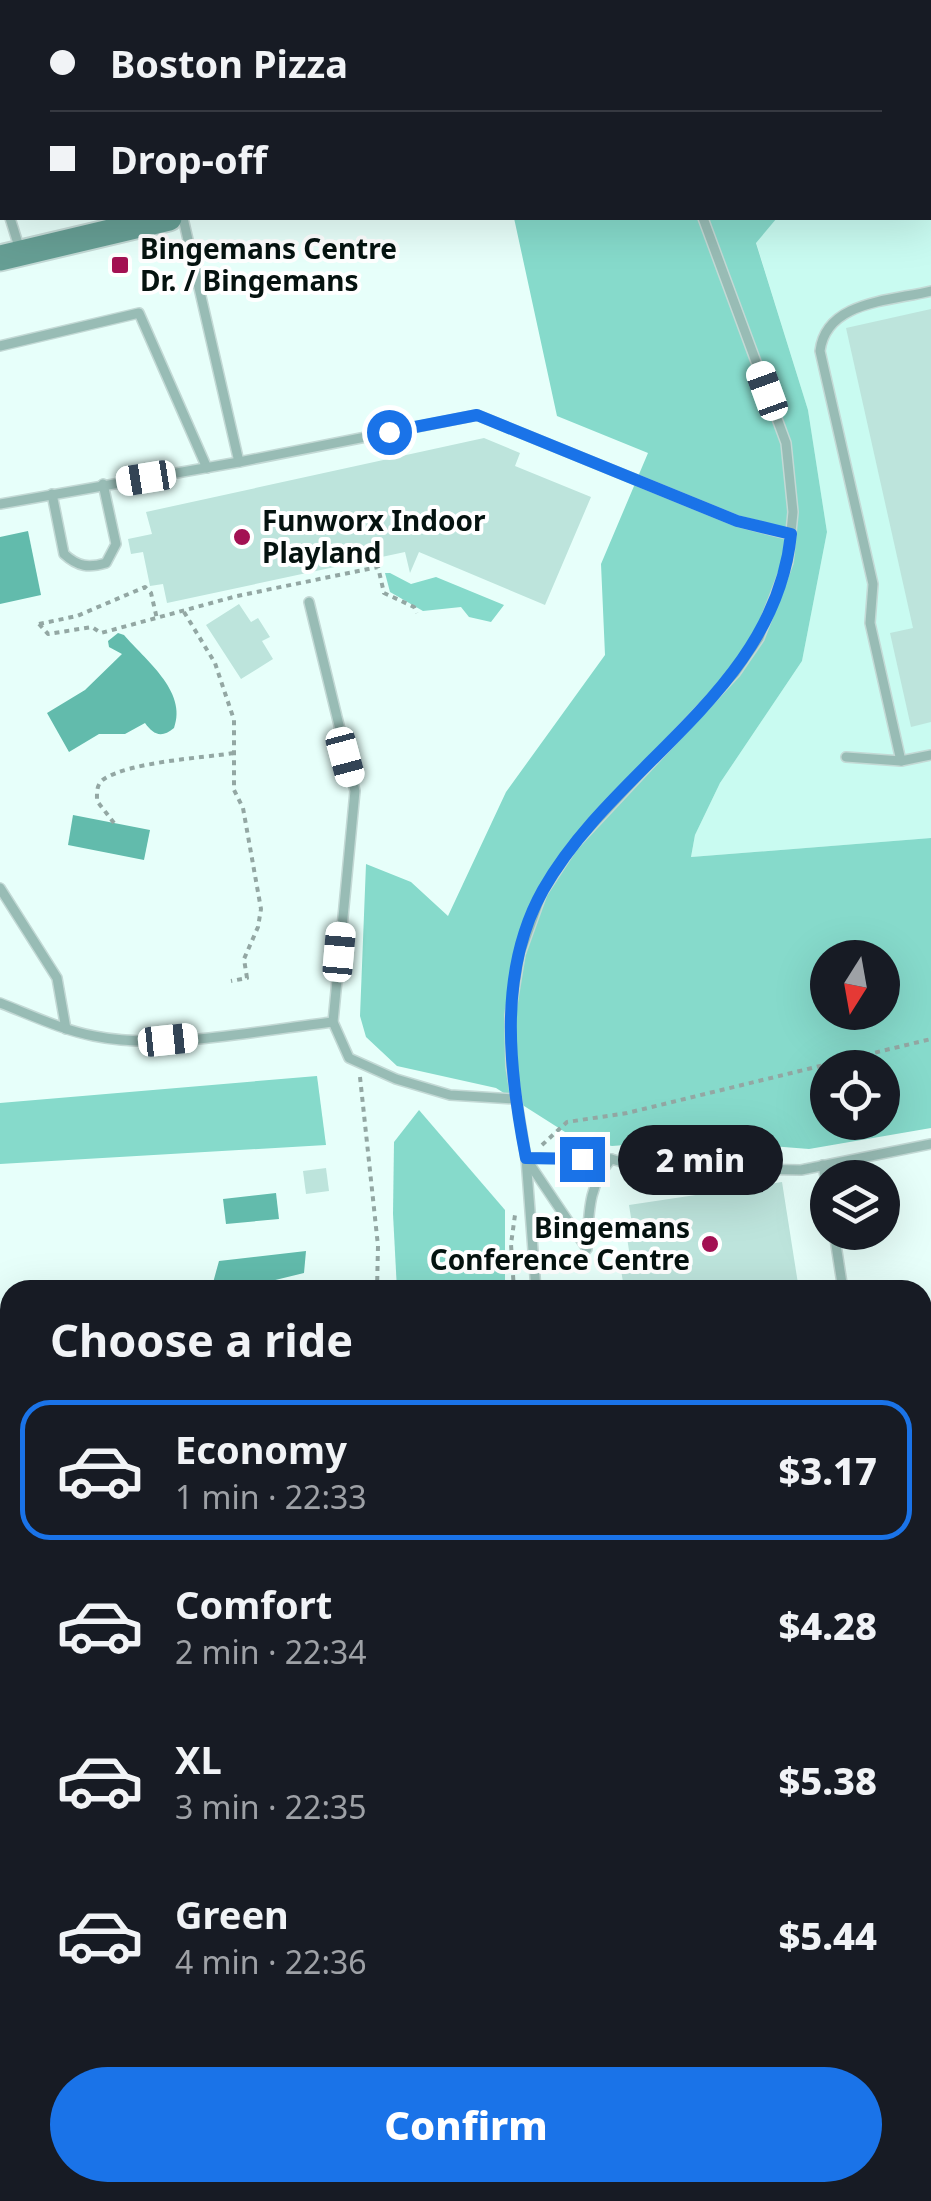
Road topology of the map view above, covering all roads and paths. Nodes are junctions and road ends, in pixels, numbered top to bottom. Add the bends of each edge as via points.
1 (10, 220) edge
2 (161, 220) edge
3 (183, 220) edge
4 (704, 220) edge
5 (10, 256) edge
6 (931, 291) edge
7 (0, 346) edge
8 (239, 462) junction
9 (207, 468) junction
10 (103, 484) junction
11 (52, 494) junction
12 (0, 504) edge
13 (791, 534) junction
14 (308, 602) dead end
15 (184, 612) junction
16 (418, 613) dead end
17 (157, 618) junction
18 (234, 753) junction
19 (931, 755) edge
20 (846, 757) dead end
21 (901, 761) junction
22 (114, 823) dead end
23 (0, 888) edge
24 (231, 981) dead end
25 (0, 1002) edge
26 (333, 1022) junction
27 (66, 1029) junction
28 (931, 1039) edge
29 (358, 1062) junction
30 (514, 1099) junction
31 (931, 1144) edge
32 (526, 1158) junction
33 (611, 1160) junction
34 (852, 1160) edge
35 (810, 1168) edge
36 (837, 1250) edge
37 (377, 1280) edge
38 (535, 1280) edge
39 (841, 1280) edge

1 - 5 lane
2 - 5 main road
3 - 8 lane
4 - 13 lane via 786,443
6 - 21 lane via 842,312 822,333 820,350 873,584 870,623
7 - 9 lane via 139,313
8 - 9 lane
8 - 13 lane via 477,415 737,521
9 - 10 lane
10 - 11 lane
10 - 11 lane via 116,544 106,563 95,566 64,554
11 - 12 lane
13 - 30 lane via 788,562 759,638 735,673 572,848 542,893 520,954 510,1015
14 - 26 lane via 354,791
15 - 16 path via 378,567 384,593
15 - 17 path
15 - 18 path via 215,663 234,720
17 - 17 path via 100,633 92,628 48,634 39,624 145,587
18 - 22 path via 104,779 97,801
18 - 24 path via 234,790 260,909 244,959 247,978
19 - 21 lane
20 - 21 lane
23 - 27 lane via 56,978
25 - 27 lane
26 - 27 lane via 168,1040
26 - 29 lane via 349,1058
28 - 32 path via 627,1114 567,1122
29 - 30 lane via 450,1095
29 - 37 path
30 - 32 lane
31 - 34 lane
32 - 33 lane
32 - 33 lane via 587,1248 590,1197
32 - 38 lane
33 - 35 lane
36 - 39 lane

